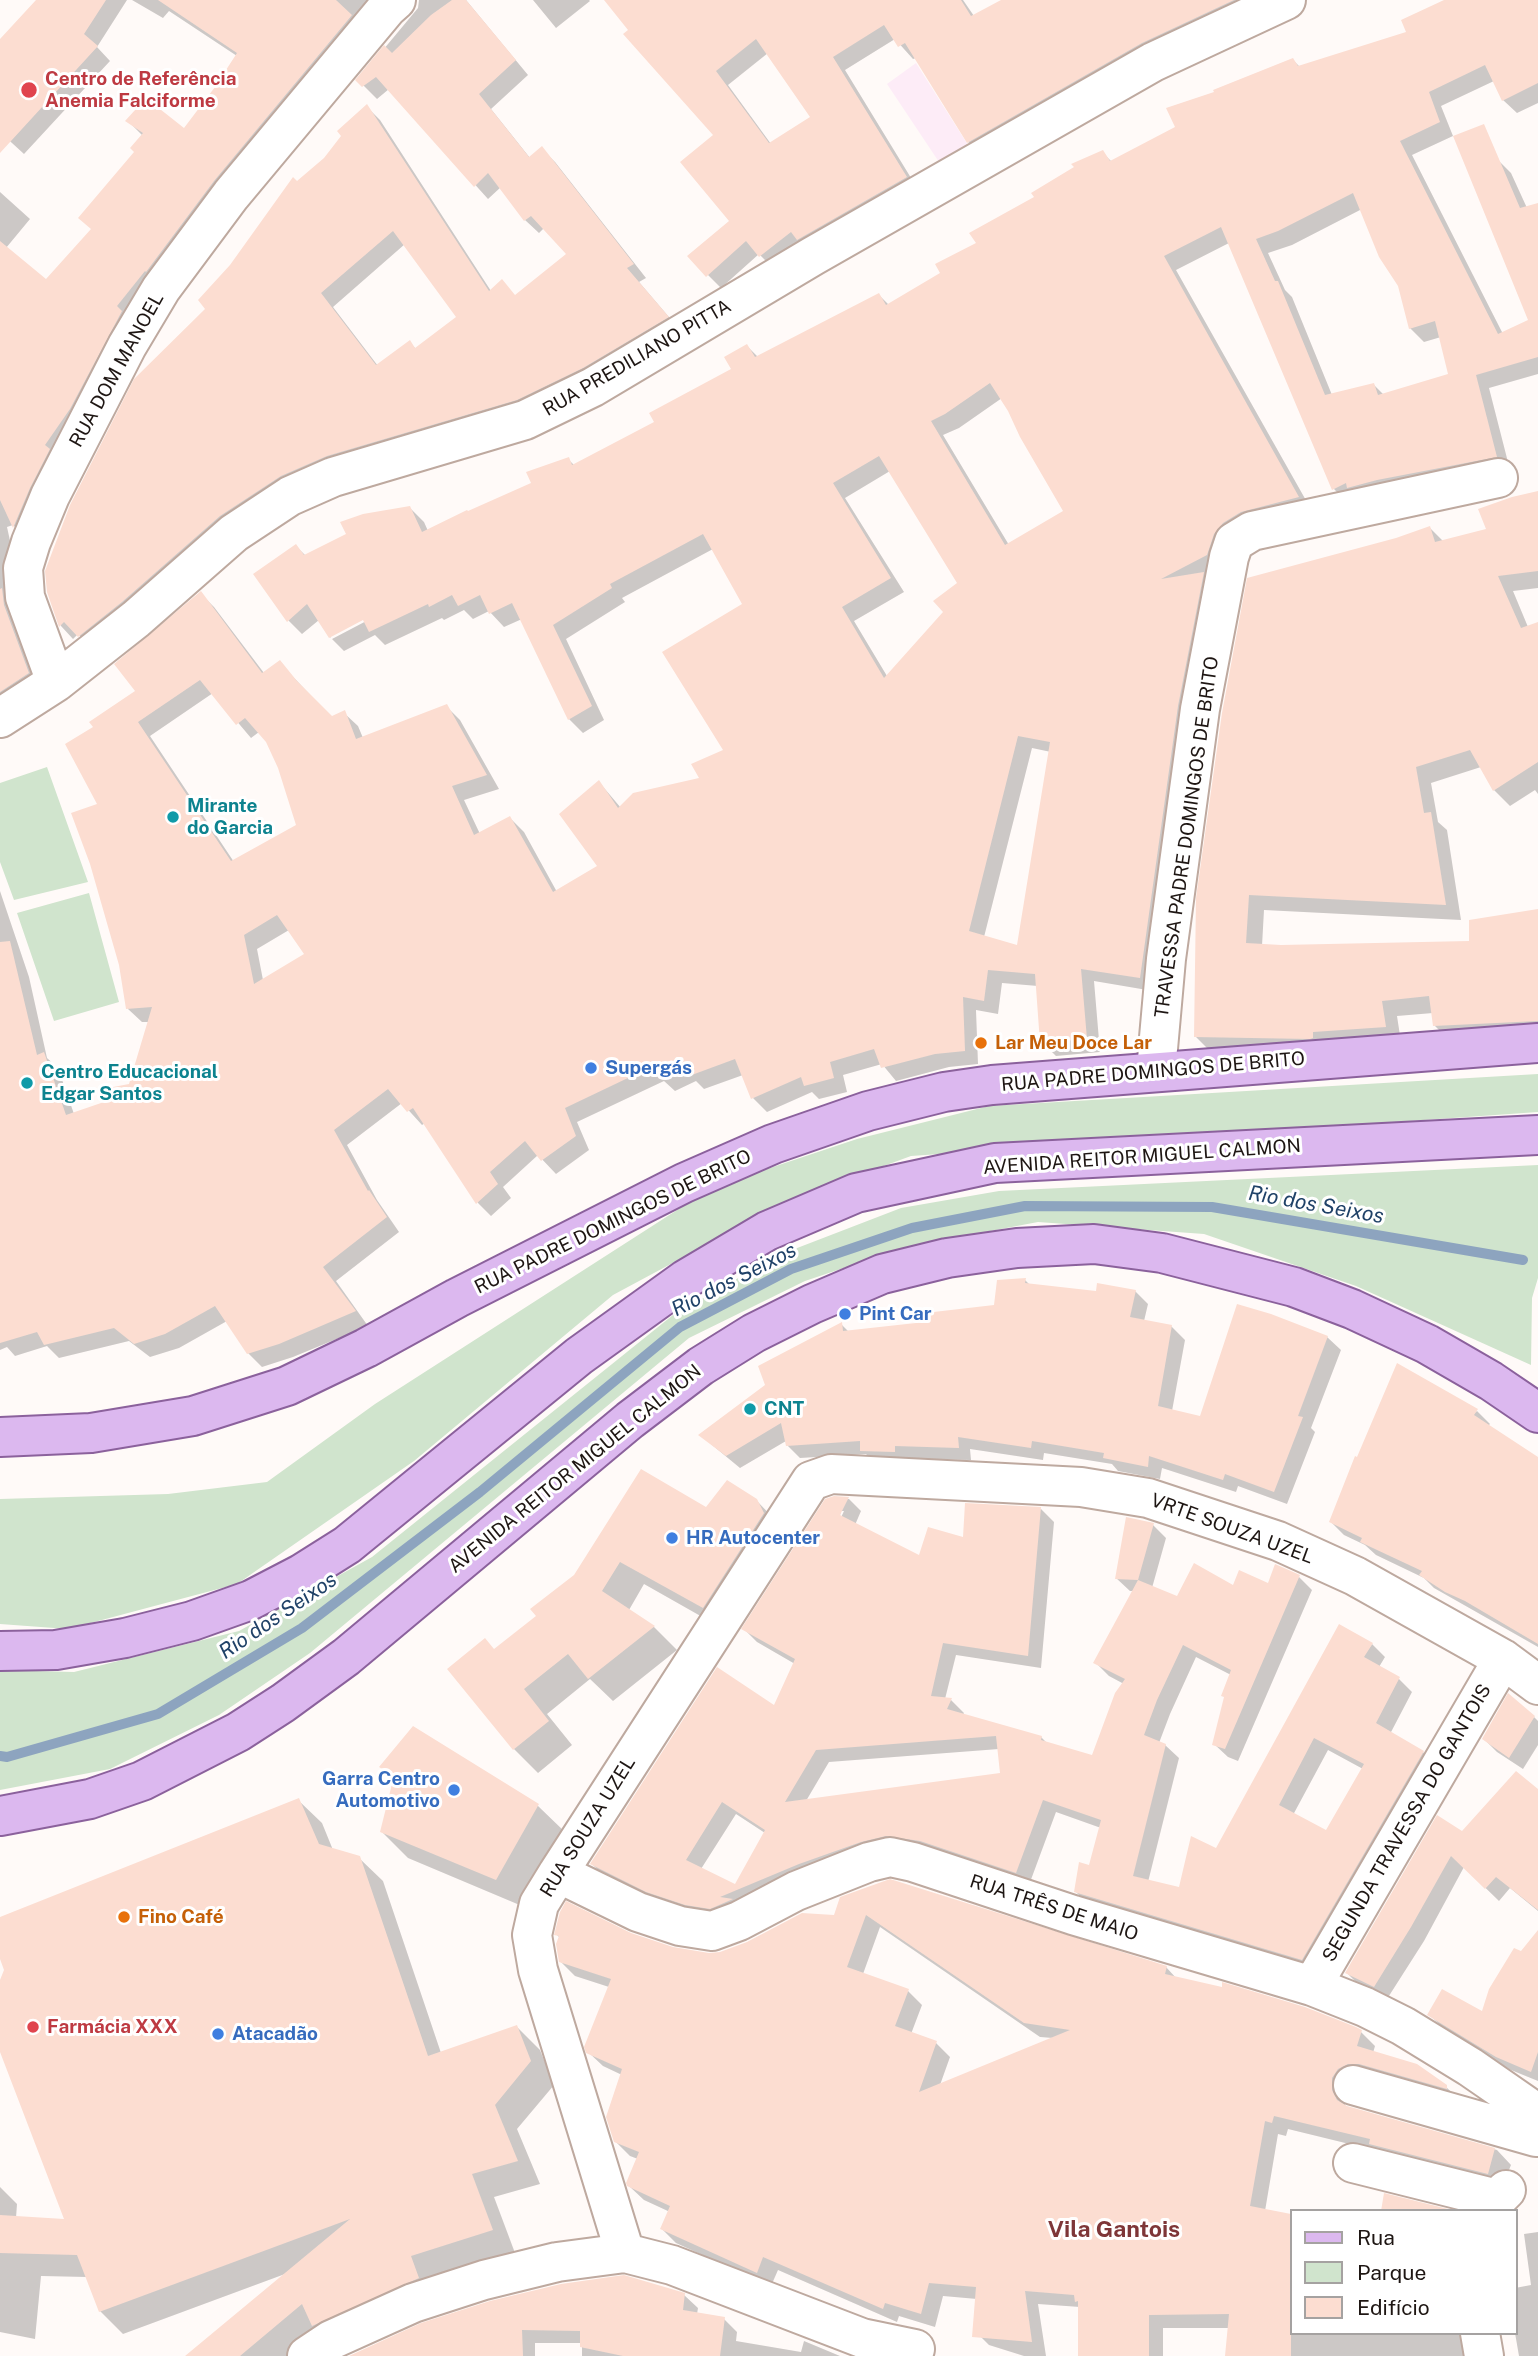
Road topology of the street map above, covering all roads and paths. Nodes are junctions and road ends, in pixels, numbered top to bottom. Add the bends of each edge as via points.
1 (396, 0) edge
2 (1286, 0) edge
3 (1499, 478) dead end
4 (56, 682) junction
5 (0, 718) edge
6 (1538, 1043) edge
7 (1156, 1071) junction
8 (1538, 1135) edge
9 (1538, 1413) edge
10 (0, 1437) edge
11 (811, 1480) joint
12 (0, 1651) edge
13 (1503, 1659) junction
14 (1538, 1685) edge
15 (0, 1816) edge
16 (558, 1873) junction
17 (1312, 1986) junction
18 (1353, 2085) dead end
19 (1537, 2128) edge
20 (1353, 2163) dead end
21 (1500, 2200) edge
22 (625, 2253) junction
23 (1480, 2335) edge
24 (915, 2350) dead end
25 (307, 2356) edge
26 (1484, 2356) edge

1 - 4 street, RUA DOM MANOEL via 231,195 161,289 50,496 23,568 25,597
2 - 4 street, RUA PREDILIANO PITTA via 1153,62 593,387 525,420 333,477 290,496 234,533
3 - 7 street, TRAVESSA PADRE DOMINGOS DE BRITO via 1252,531 1234,542 1200,709 1166,959
4 - 5 street, RUA PREDILIANO PITTA
6 - 7 main road, RUA PADRE DOMINGOS DE BRITO
7 - 10 main road, RUA PADRE DOMINGOS DE BRITO via 992,1084 868,1111 773,1144 684,1183 287,1386 193,1416 91,1433
8 - 12 main road, AVENIDA REITOR MIGUEL CALMON via 995,1163 856,1193 767,1231 686,1279 579,1356 347,1545 301,1574 251,1600 192,1621 57,1650
9 - 15 main road, AVENIDA REITOR MIGUEL CALMON via 1427,1344 1352,1309 1294,1287 1162,1253 1094,1244 1017,1248 882,1274 754,1333 701,1366 345,1657 237,1732 142,1782 90,1799
11 - 13 street, VRTE SOUZA UZEL via 831,1474 886,1476 1081,1487 1148,1498 1278,1541 1355,1576
11 - 16 street, RUA SOUZA UZEL
13 - 14 street, VRTE SOUZA UZEL
13 - 17 street, SEGUNDA TRAVESSA DO GANTOIS
16 - 17 street, RUA TRÊS DE MAIO via 638,1912 712,1931 796,1891 890,1857
16 - 22 street, RUA SOUZA UZEL via 540,1904 532,1935 538,1970
17 - 19 street, RUA TRÊS DE MAIO via 1403,2026 1470,2067
18 - 19 street
19 - 21 street
20 - 21 street
22 - 24 street via 672,2265 862,2338
22 - 25 street via 557,2262 449,2291 331,2340
23 - 26 street

